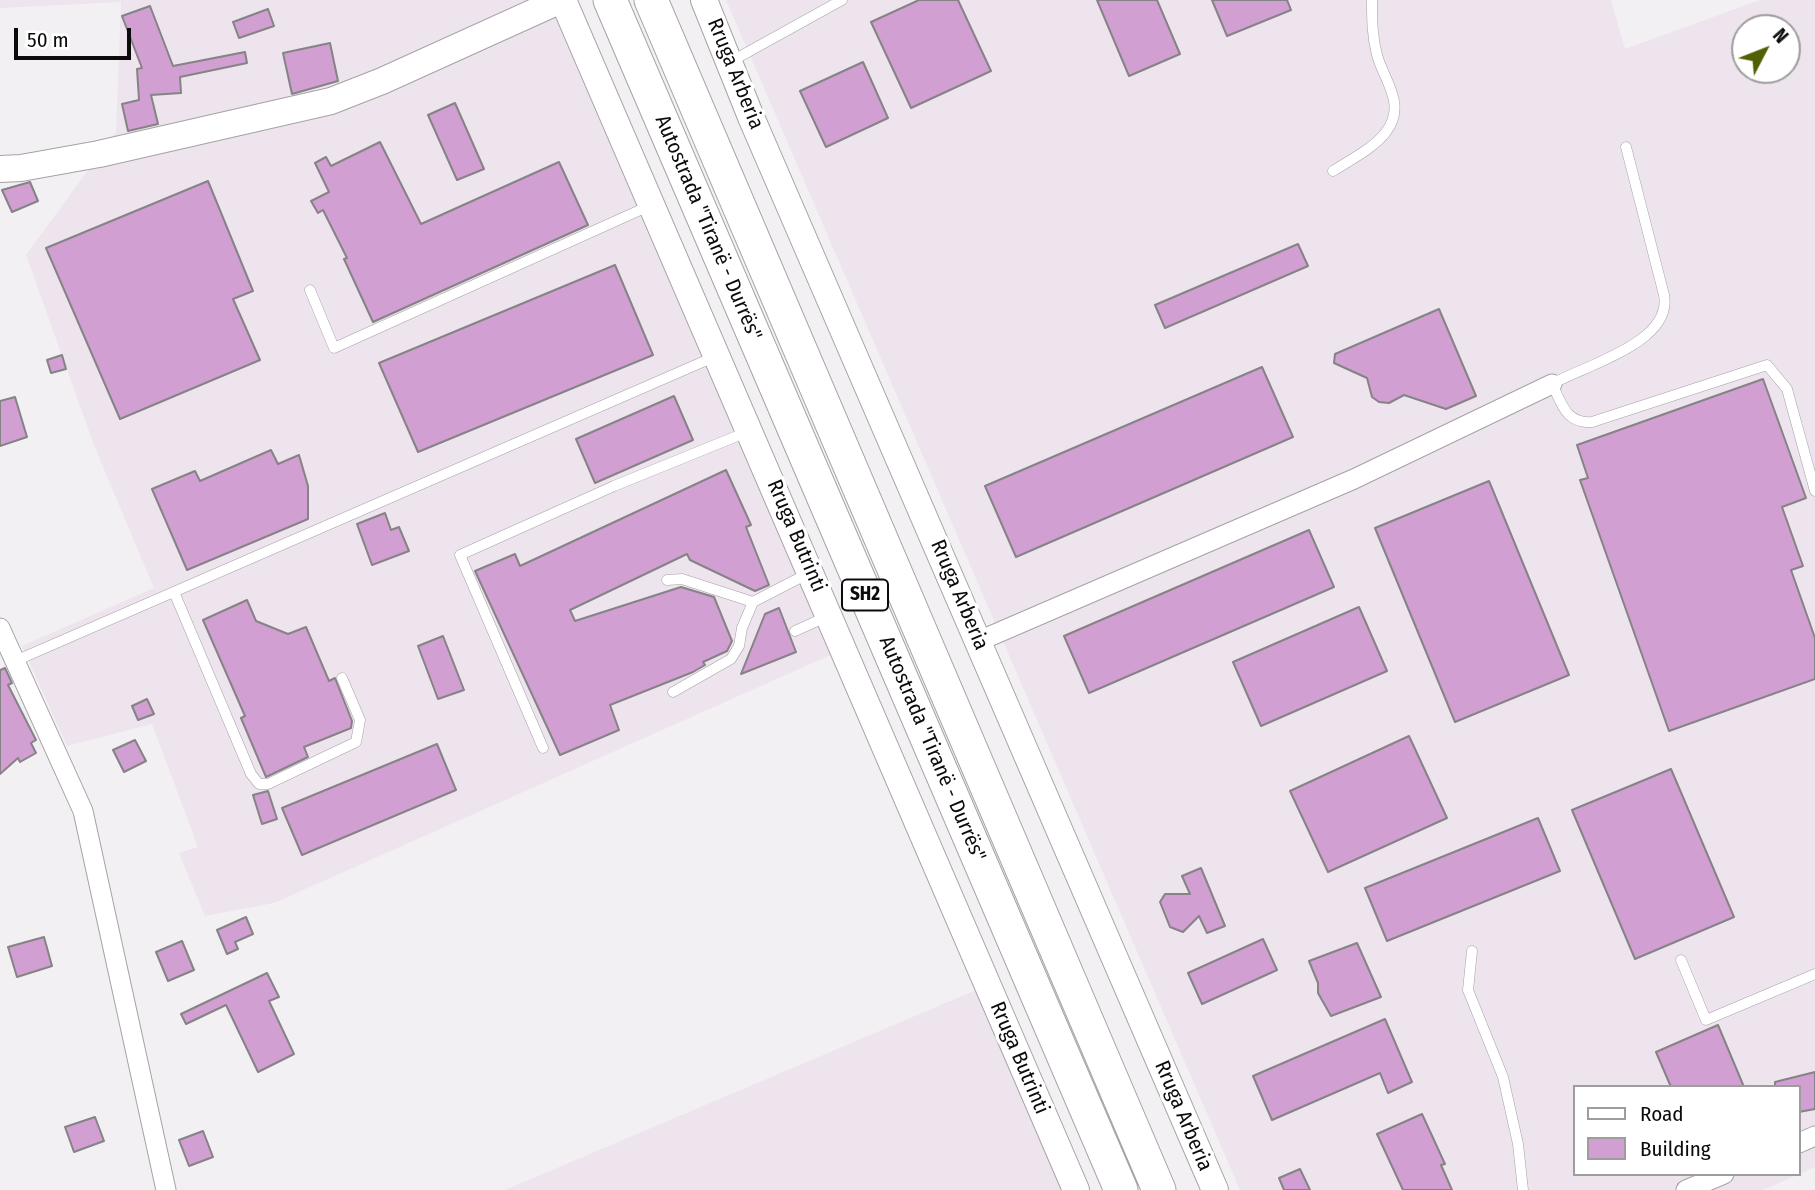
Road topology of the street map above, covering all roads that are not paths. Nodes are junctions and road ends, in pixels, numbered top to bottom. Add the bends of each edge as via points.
1 (562, 0) edge
2 (610, 0) edge
3 (651, 0) edge
4 (704, 0) edge
5 (842, 0) edge
6 (1372, 0) edge
7 (729, 62) junction
8 (1626, 147) dead end
9 (0, 169) edge
10 (1333, 171) dead end
11 (653, 204) junction
12 (310, 290) dead end
13 (718, 355) junction
14 (1552, 384) junction
15 (750, 430) junction
16 (1815, 491) edge
17 (811, 572) junction
18 (667, 580) dead end
19 (174, 592) junction
20 (753, 602) junction
21 (830, 615) junction
22 (0, 628) edge
23 (795, 631) dead end
24 (979, 641) junction
25 (15, 661) junction
26 (342, 678) dead end
27 (673, 692) dead end
28 (543, 748) dead end
29 (1472, 951) dead end
30 (1681, 960) dead end
31 (1815, 974) edge
32 (1719, 1176) edge
33 (166, 1190) edge
34 (1076, 1190) edge
35 (1121, 1190) edge
36 (1159, 1190) edge
37 (1215, 1190) edge
38 (1523, 1190) edge
39 (1686, 1190) edge

1 - 9 main road via 331,101 99,154
1 - 11 main road, Rruga Butrinti via 609,120
2 - 35 highway, Autostrada "Tiranë - Durrës" / SH2
3 - 36 highway, Autostrada "Tiranë - Durrës" / SH2
4 - 7 main road, Rruga Arberia
5 - 7 lane
6 - 10 lane via 1373,35 1395,97 1395,113 1386,132
7 - 24 main road, Rruga Arberia
8 - 14 lane via 1664,295 1663,314 1632,346
11 - 12 lane via 334,348
11 - 13 main road, Rruga Butrinti
13 - 15 main road, Rruga Butrinti
13 - 19 lane
14 - 16 lane via 1570,420 1592,422 1767,365 1787,389
14 - 24 street via 1354,479
15 - 17 main road, Rruga Butrinti
15 - 28 lane via 460,555
17 - 20 lane
17 - 21 main road, Rruga Butrinti
18 - 20 lane via 682,579
19 - 25 lane
19 - 26 lane via 259,784 268,784 356,742 360,720
20 - 27 lane via 731,659
21 - 23 lane
21 - 34 main road, Rruga Butrinti
22 - 25 street
24 - 37 main road, Rruga Arberia
25 - 33 street via 83,811
29 - 38 lane via 1468,990 1503,1077
30 - 31 lane via 1706,1020
32 - 39 street

